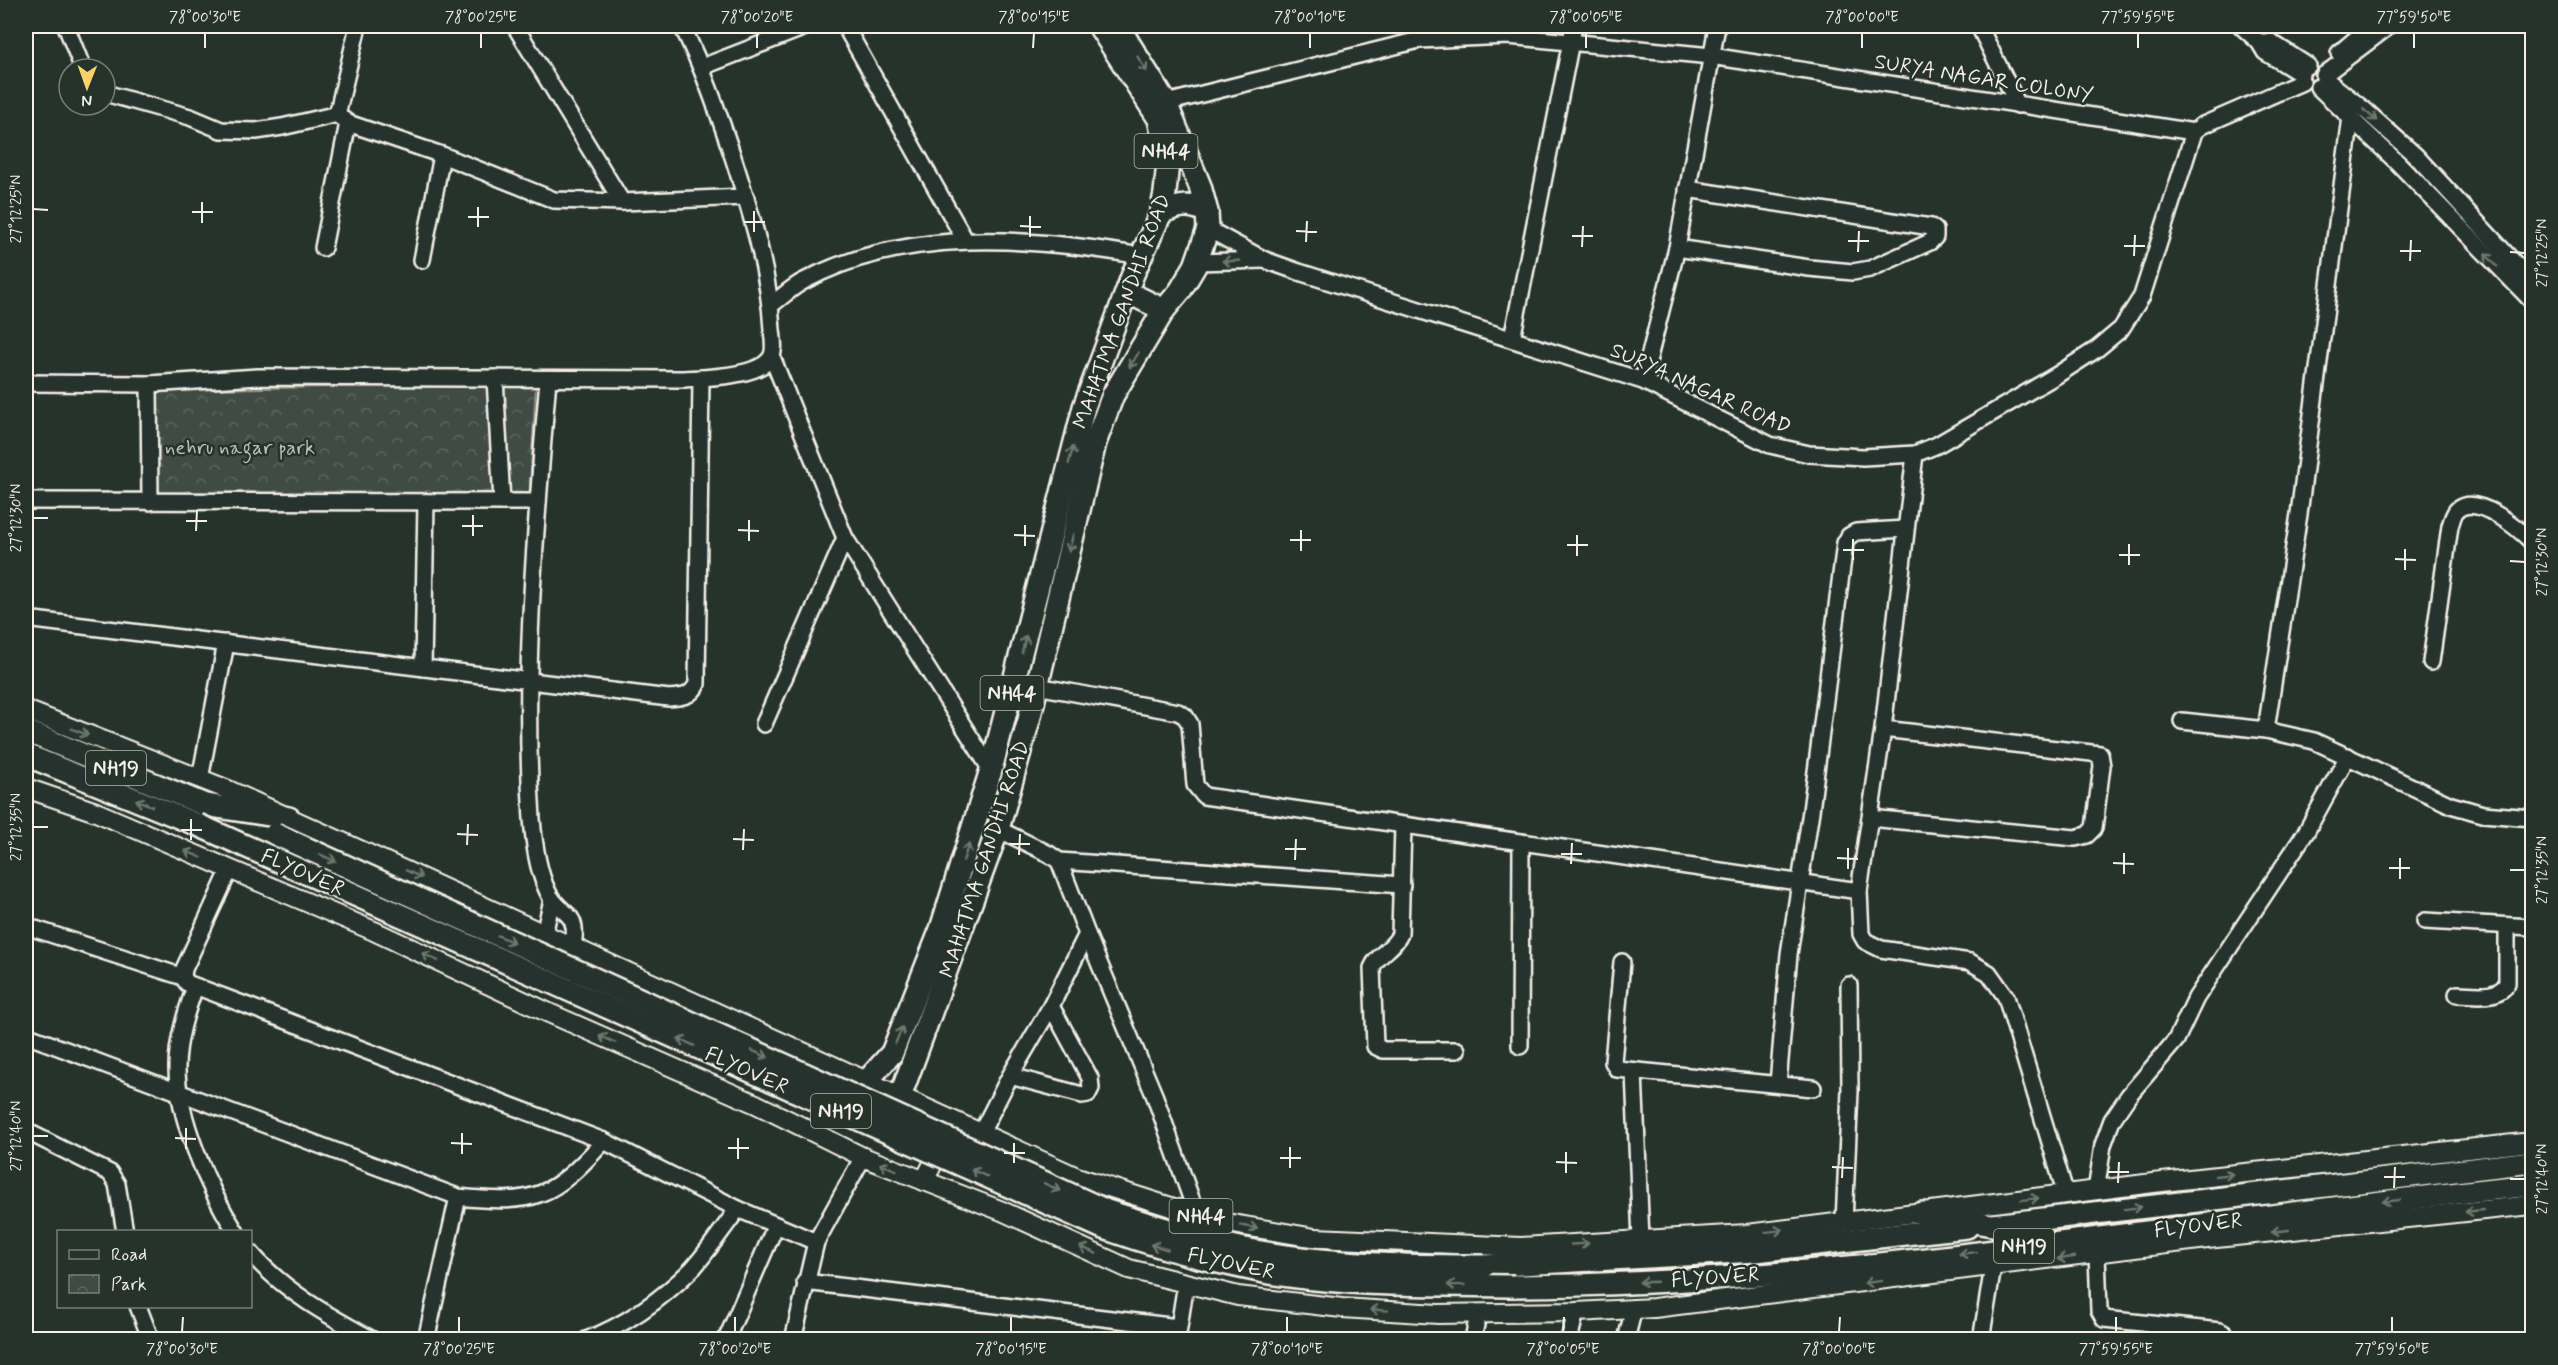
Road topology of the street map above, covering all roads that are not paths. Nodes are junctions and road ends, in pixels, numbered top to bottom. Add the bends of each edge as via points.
1 (66, 26) edge
2 (358, 26) edge
3 (516, 26) edge
4 (682, 26) edge
5 (808, 26) edge
6 (845, 26) edge
7 (1099, 26) edge
8 (1118, 26) edge
9 (1574, 26) edge
10 (1717, 26) edge
11 (1979, 26) edge
12 (2241, 26) edge
13 (2390, 26) edge
14 (2363, 28) edge
15 (1417, 33) edge
16 (1572, 41) junction
17 (1711, 56) junction
18 (78, 57) edge
19 (702, 67) junction
20 (2314, 76) junction
21 (117, 96) edge
22 (1166, 103) junction
23 (2018, 105) junction
24 (2351, 117) junction
25 (343, 118) junction
26 (2194, 132) junction
27 (442, 155) junction
28 (1687, 189) junction
29 (746, 197) junction
30 (622, 202) junction
31 (1161, 213) junction
32 (1208, 221) junction
33 (965, 240) junction
34 (323, 248) dead end
35 (1677, 248) junction
36 (1141, 256) junction
37 (422, 260) dead end
38 (1265, 260) junction
39 (1197, 262) junction
40 (2532, 282) edge
41 (1127, 292) junction
42 (2532, 301) edge
43 (771, 305) junction
44 (1164, 310) junction
45 (1512, 339) junction
46 (772, 357) junction
47 (495, 378) junction
48 (701, 378) junction
49 (548, 379) junction
50 (1643, 381) junction
51 (26, 383) edge
52 (149, 384) junction
53 (1915, 454) junction
54 (26, 501) edge
55 (150, 502) junction
56 (426, 502) junction
57 (502, 502) junction
58 (538, 502) junction
59 (1905, 529) junction
60 (845, 538) junction
61 (2532, 541) edge
62 (26, 619) edge
63 (226, 643) junction
64 (2431, 662) dead end
65 (423, 668) junction
66 (528, 682) junction
67 (1037, 686) junction
68 (26, 711) edge
69 (2182, 721) dead end
70 (764, 724) dead end
71 (1883, 729) junction
72 (2266, 730) junction
73 (26, 731) edge
74 (26, 755) edge
75 (2348, 756) junction
76 (992, 770) junction
77 (200, 779) junction
78 (26, 788) edge
79 (206, 805) junction
80 (2532, 815) edge
81 (289, 818) junction
82 (1870, 818) junction
83 (1403, 826) junction
84 (998, 829) junction
85 (1521, 842) junction
86 (1059, 861) junction
87 (230, 869) junction
88 (1799, 882) junction
89 (1402, 885) junction
90 (1860, 891) junction
91 (552, 900) junction
92 (2425, 921) dead end
93 (26, 926) edge
94 (2507, 926) junction
95 (2532, 927) edge
96 (544, 933) junction
97 (1087, 934) junction
98 (573, 947) junction
99 (1622, 962) dead end
100 (189, 982) junction
101 (1849, 985) dead end
102 (2457, 994) dead end
103 (1051, 1006) junction
104 (26, 1035) edge
105 (1520, 1046) dead end
106 (1457, 1050) dead end
107 (822, 1062) junction
108 (1634, 1072) junction
109 (1010, 1076) junction
110 (866, 1082) junction
111 (1778, 1084) junction
112 (1813, 1088) dead end
113 (179, 1093) junction
114 (900, 1097) junction
115 (955, 1121) junction
116 (794, 1123) junction
117 (26, 1131) edge
118 (981, 1133) junction
119 (604, 1141) junction
120 (2532, 1142) edge
121 (863, 1157) junction
122 (2532, 1162) edge
123 (924, 1181) junction
124 (2532, 1185) edge
125 (2096, 1191) junction
126 (2066, 1195) junction
127 (459, 1197) junction
128 (2532, 1205) edge
129 (738, 1209) junction
130 (1922, 1213) junction
131 (1197, 1215) junction
132 (1844, 1222) junction
133 (1992, 1224) junction
134 (775, 1227) junction
135 (125, 1230) edge
136 (235, 1230) edge
137 (1641, 1240) junction
138 (816, 1242) junction
139 (252, 1254) edge
140 (2097, 1254) junction
141 (1993, 1268) junction
142 (805, 1282) junction
143 (1186, 1283) junction
144 (139, 1308) edge
145 (1634, 1308) junction
146 (1576, 1312) junction
147 (1478, 1314) junction
148 (1178, 1333) edge
149 (151, 1340) edge
150 (373, 1340) edge
151 (426, 1340) edge
152 (586, 1340) edge
153 (726, 1340) edge
154 (793, 1340) edge
155 (1473, 1340) edge
156 (1569, 1340) edge
157 (1626, 1340) edge
158 (1981, 1340) edge
159 (2228, 1340) edge

1 - 18 street
2 - 25 street
3 - 30 street
4 - 19 street
5 - 19 street
6 - 33 street
7 - 31 highway, MAHATMA GANDHI ROAD / NH44 via 1159,119 1168,162
8 -> 22 highway, MAHATMA GANDHI ROAD / NH44
9 - 16 street
10 - 17 street
11 - 23 street
12 - 20 street via 2265,52
13 - 20 street
14 - 20 street
15 - 16 street, SURYA NAGAR COLONY
15 - 22 street, SURYA NAGAR COLONY
16 - 17 street, SURYA NAGAR COLONY
16 - 45 street
17 - 23 street, SURYA NAGAR COLONY
17 - 28 street
19 - 29 street
20 - 24 street
20 - 26 street
20 -> 40 street via 2367,112 2415,156
21 - 25 street via 221,130 256,131
22 - 32 highway, MAHATMA GANDHI ROAD / NH44 via 1200,186
23 - 26 street, SURYA NAGAR COLONY
42 -> 24 street
24 - 72 street via 2299,514
25 - 27 street
25 - 34 street
26 - 53 street, SURYA NAGAR ROAD via 2142,296 2121,328 2057,375
27 - 30 street via 545,198
27 - 37 street
28 - 35 street
28 - 35 street via 1930,227 1935,234 1930,242 1870,269 1853,272
29 - 30 street
29 - 43 street
31 - 32 highway via 1185,205 1196,206
31 - 36 highway, MAHATMA GANDHI ROAD / NH44
32 - 38 street, SURYA NAGAR ROAD
32 - 39 highway, MAHATMA GANDHI ROAD / NH44
33 - 36 street via 1080,245
33 - 43 street via 880,254 832,268 802,282
35 - 50 street
36 - 41 highway, MAHATMA GANDHI ROAD / NH44
38 -> 39 street
38 - 45 street, SURYA NAGAR ROAD
39 - 44 highway, MAHATMA GANDHI ROAD / NH44
41 - 44 highway
76 -> 41 highway, MAHATMA GANDHI ROAD / NH44 via 1084,406
43 - 46 street
44 -> 67 highway, MAHATMA GANDHI ROAD / NH44 via 1113,395 1095,442
45 - 50 street, SURYA NAGAR ROAD
46 - 48 street via 763,366 746,372
46 - 60 street
47 - 49 street
47 - 52 street via 258,377
47 - 57 street
48 - 49 street
48 - 66 street via 694,691 669,698
49 - 58 street
50 - 53 street, SURYA NAGAR ROAD via 1755,439 1779,447 1809,454
51 - 52 street
52 - 55 street
53 - 59 street
54 - 55 street
55 - 56 street
56 - 57 street
56 - 65 street
57 - 58 street
58 - 66 street
59 - 71 street
59 - 88 street via 1856,532 1847,538
60 - 70 street
60 - 76 street
61 - 64 street via 2495,513 2471,506 2455,512
62 - 63 street
63 - 65 street
63 - 77 street
65 - 66 street
66 - 91 street via 533,833 544,884
67 - 83 street via 1185,716 1190,724 1196,785 1204,796
67 - 84 highway, MAHATMA GANDHI ROAD / NH44
68 -> 77 main road
69 - 72 street
71 - 82 street
71 - 82 street via 2100,754 2094,828 2075,838
72 - 75 street via 2314,741
73 - 79 highway, NH19
124 -> 74 highway, FLYOVER / NH19, bridge via 1837,1269 1663,1281 1514,1286 1361,1283 1253,1269 1186,1255 1090,1222 198,825
75 - 80 street via 2451,805 2483,814
75 - 125 street via 2306,832 2196,998 2176,1040 2112,1120 2103,1145
110 -> 76 highway, MAHATMA GANDHI ROAD / NH44 via 892,1053 920,986
77 - 81 main road
87 -> 78 main road via 96,812
79 - 81 highway
79 -> 133 highway, FLYOVER / NH19, bridge via 1107,1211 1197,1238 1292,1257 1392,1266 1484,1266 1756,1251
81 -> 96 main road
82 - 90 street
83 - 85 street
83 - 89 street
84 - 86 street
84 - 114 highway, MAHATMA GANDHI ROAD / NH44
85 - 88 street
85 - 105 street
86 - 89 street
86 - 97 street
87 - 100 street via 183,969
116 -> 87 main road
88 - 90 street
88 - 111 street
89 - 106 street via 1400,934 1376,958 1372,968 1375,1046 1383,1050
90 - 126 street via 1859,926 1870,945 1970,962 1989,973 1999,985 2006,997
91 - 96 street
91 - 98 street via 575,924
92 - 94 street
93 - 100 street
94 - 95 street
94 - 102 street via 2505,987 2497,993
96 - 98 main road
97 - 103 street
97 - 131 street via 1155,1097
98 - 107 main road
99 - 108 street via 1613,1062 1617,1069
100 - 113 street via 178,1050
100 - 119 street
101 - 132 street via 1850,1091
103 - 109 street
103 - 109 street via 1090,1078 1090,1092 1082,1095
104 - 113 street
107 - 110 main road
107 - 116 main road
108 - 111 street
108 - 137 street
109 - 118 street
110 - 114 main road
111 - 112 street
113 - 127 street
113 - 136 street via 203,1167
114 - 115 main road, NH44
115 - 118 main road, NH44
115 - 123 main road
116 - 121 main road
117 - 135 street via 110,1173 117,1184
118 - 131 main road, NH44 via 1077,1177
119 - 127 street via 574,1173 532,1197
119 - 129 street
125 -> 120 main road
123 -> 121 main road
121 - 138 street
133 -> 122 highway, NH19
143 -> 123 main road via 1129,1269 1002,1211
125 - 126 main road
130 -> 126 main road
127 - 151 street
128 -> 140 main road
129 - 134 street
129 - 152 street via 694,1267 659,1298 621,1324
130 - 132 main road
130 - 133 highway
131 -> 137 main road, NH44 via 1315,1238 1521,1247
137 -> 132 main road via 1746,1234
134 - 138 street
134 - 153 street
138 - 142 street
139 - 150 street via 314,1306
140 -> 141 main road
140 - 159 street via 2099,1310 2104,1319 2220,1331
141 -> 145 main road
141 - 158 street
142 - 148 street
142 - 154 street
147 -> 143 main road via 1342,1308 1238,1296
143 - 148 street
144 - 149 street
145 - 146 main road
145 - 157 street
146 - 147 main road
146 - 156 street
147 - 155 street

